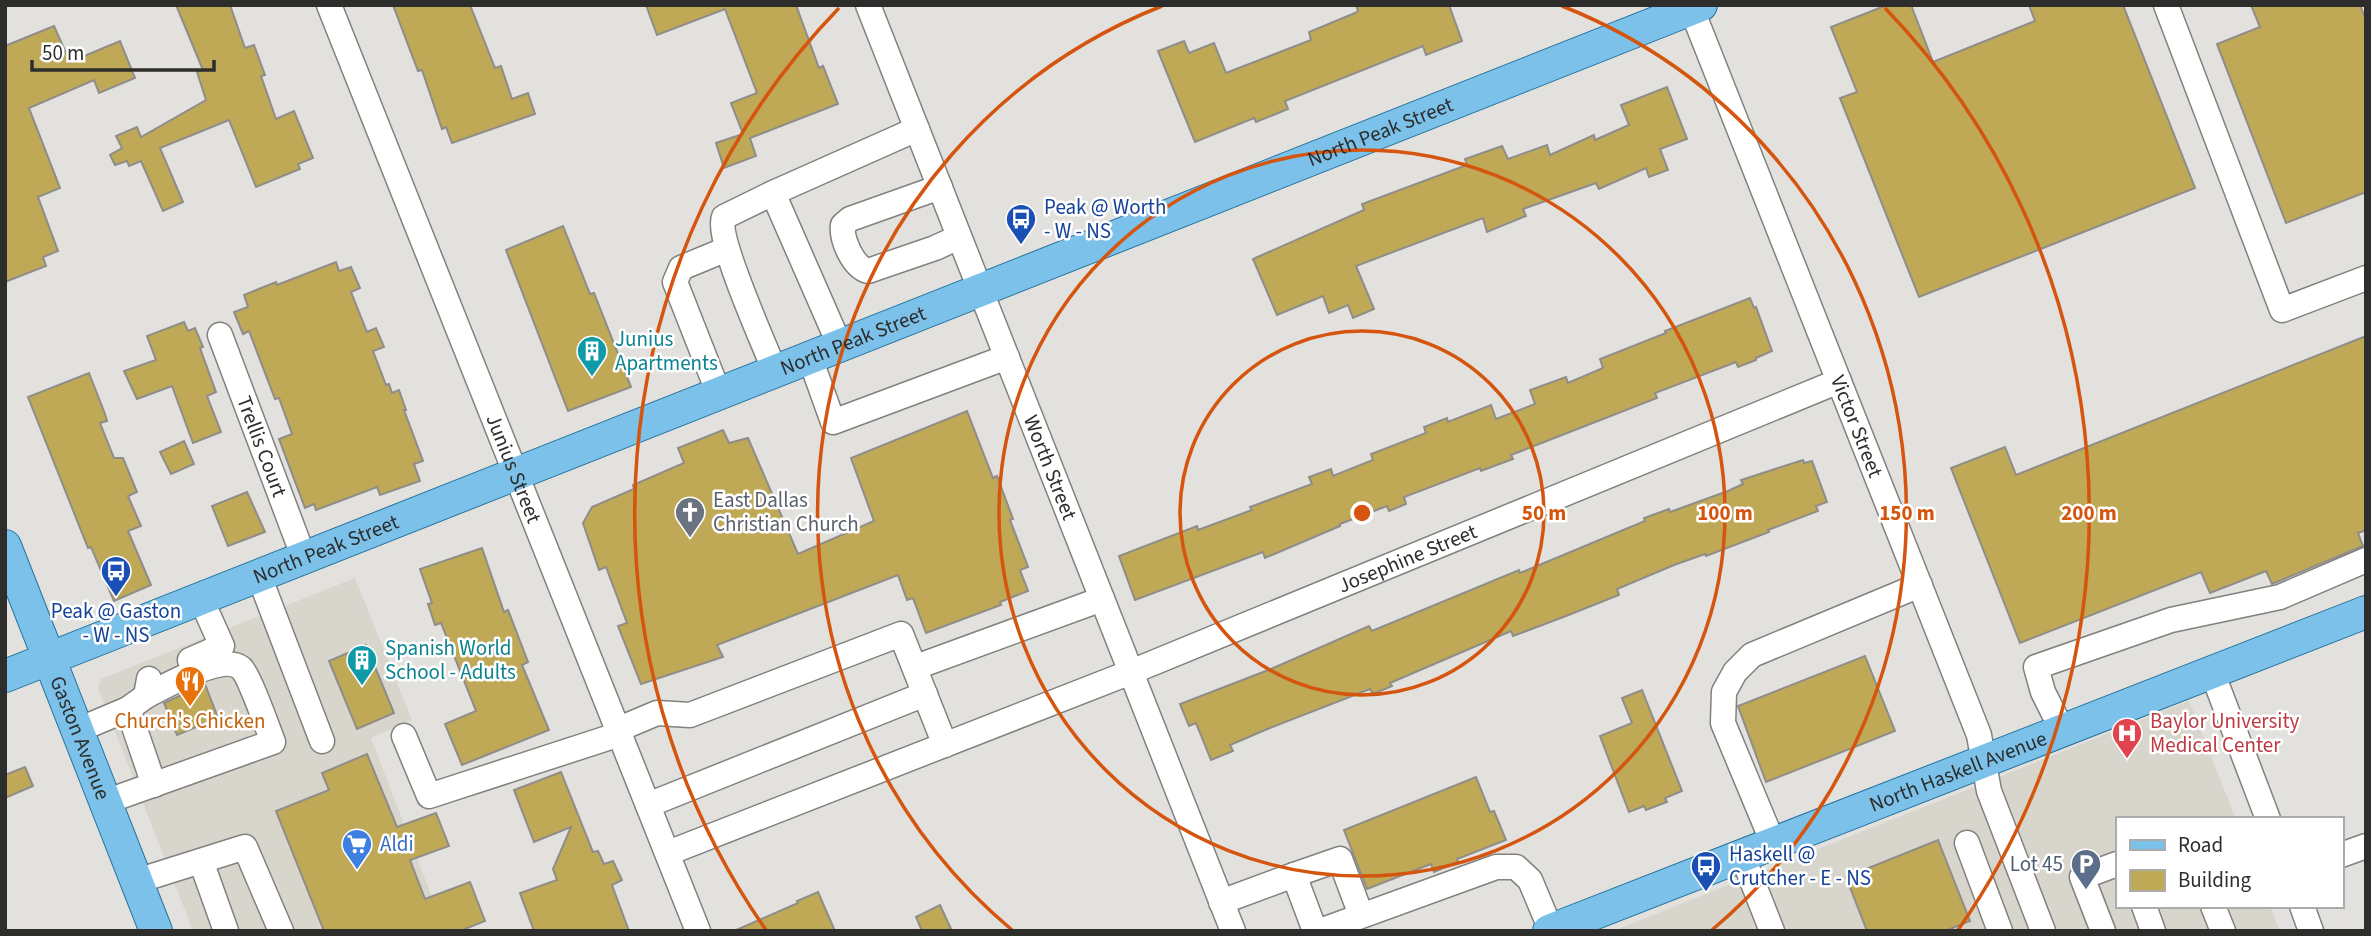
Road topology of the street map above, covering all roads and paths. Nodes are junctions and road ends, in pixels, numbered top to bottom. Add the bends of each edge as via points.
1 (329, 5) edge
2 (868, 5) edge
3 (2166, 5) edge
4 (1695, 6) edge
5 (917, 129) junction
6 (940, 187) junction
7 (773, 192) junction
8 (959, 237) junction
9 (727, 249) junction
10 (2366, 278) edge
11 (981, 290) junction
12 (220, 335) dead end
13 (840, 346) junction
14 (810, 358) junction
15 (1007, 358) junction
16 (775, 372) junction
17 (1839, 381) junction
18 (719, 394) junction
19 (518, 474) junction
20 (5, 546) edge
21 (304, 558) junction
22 (2366, 560) edge
23 (259, 576) junction
24 (1920, 585) junction
25 (201, 599) junction
26 (1102, 599) junction
27 (2366, 612) edge
28 (50, 659) junction
29 (916, 667) junction
30 (1131, 672) junction
31 (2212, 672) junction
32 (5, 677) edge
33 (925, 694) junction
34 (137, 703) junction
35 (78, 730) junction
36 (2062, 730) junction
37 (620, 731) junction
38 (404, 736) dead end
39 (322, 741) dead end
40 (945, 745) junction
41 (1984, 760) junction
42 (154, 785) junction
43 (105, 802) junction
44 (648, 806) junction
45 (2267, 817) edge
46 (1773, 843) junction
47 (1967, 843) dead end
48 (2366, 846) edge
49 (668, 853) junction
50 (2343, 854) edge
51 (1742, 855) junction
52 (201, 862) junction
53 (2116, 864) edge
54 (1294, 875) junction
55 (136, 881) junction
56 (1222, 902) junction
57 (2145, 908) edge
58 (2214, 908) edge
59 (2303, 908) edge
60 (1361, 915) junction
61 (1550, 930) edge
62 (156, 931) edge
63 (226, 931) edge
64 (281, 931) edge
65 (698, 931) edge
66 (1233, 931) edge
67 (1317, 931) edge
68 (1772, 931) edge
69 (2000, 931) edge
70 (2043, 931) edge
71 (2103, 931) edge
72 (2153, 931) edge
73 (2223, 931) edge
74 (2311, 931) edge

1 - 19 street, Junius Street
2 - 5 street, Worth Street
3 - 10 street via 2281,310
4 - 11 main road, North Peak Street
4 - 17 street, Victor Street
5 - 6 street, Worth Street
5 - 7 street
6 - 8 street, Worth Street
6 - 8 street via 849,219 842,232 856,264 868,271
7 - 9 street via 724,217
7 - 13 street
8 - 11 street, Worth Street
9 - 16 street
9 - 18 street via 681,268 676,282
11 - 13 main road, North Peak Street
11 - 15 street, Worth Street
12 - 21 street, Trellis Court
13 - 14 main road, North Peak Street
14 - 15 street via 833,422
14 - 16 main road, North Peak Street
15 - 26 street, Worth Street
16 - 18 main road, North Peak Street
17 - 24 street, Victor Street
17 - 30 street, Josephine Street
18 - 19 main road, North Peak Street
19 - 21 main road, North Peak Street
19 - 37 street, Junius Street
20 - 28 main road, Gaston Avenue
21 - 23 main road, North Peak Street
22 - 36 street via 2280,597 2171,620 2036,667
23 - 25 main road, North Peak Street
23 - 39 street
24 - 41 street, Victor Street via 1979,736
24 - 46 street via 1752,655 1735,671 1724,692 1723,723
25 - 28 main road, North Peak Street
25 - 34 street via 222,646 149,677
26 - 29 street
26 - 30 street, Worth Street
27 - 31 main road, North Haskell Avenue
28 - 32 main road, North Peak Street
28 - 35 main road, Gaston Avenue
29 - 33 street
29 - 37 street via 901,634 690,715 657,713
30 - 40 street, Josephine Street
30 - 56 street, Worth Street
31 - 36 main road, North Haskell Avenue
31 - 45 street
33 - 40 street
33 - 44 street
34 - 35 street
34 - 42 street
34 - 42 street via 214,665 231,663 243,669 273,742
35 - 43 main road, Gaston Avenue
36 - 41 main road, North Haskell Avenue
37 - 38 street via 429,796
37 - 44 street, Junius Street
40 - 49 street, Josephine Street
41 - 46 main road, North Haskell Avenue
41 - 70 street, Victor Street via 1989,792
42 - 43 street
43 - 55 main road, Gaston Avenue
44 - 49 street, Junius Street
46 - 51 main road, North Haskell Avenue
47 - 69 street
48 - 50 street
49 - 65 street, Junius Street
51 - 61 main road, North Haskell Avenue
51 - 68 street
52 - 55 street
52 - 63 street
52 - 64 street via 245,847
53 - 71 street via 2082,877
54 - 56 street
54 - 60 street via 1340,859
54 - 67 street
55 - 62 main road, Gaston Avenue
56 - 66 street, Worth Street
57 - 72 street
58 - 73 street
59 - 74 street
60 - 61 street via 1496,867 1516,867 1530,880
60 - 67 street

